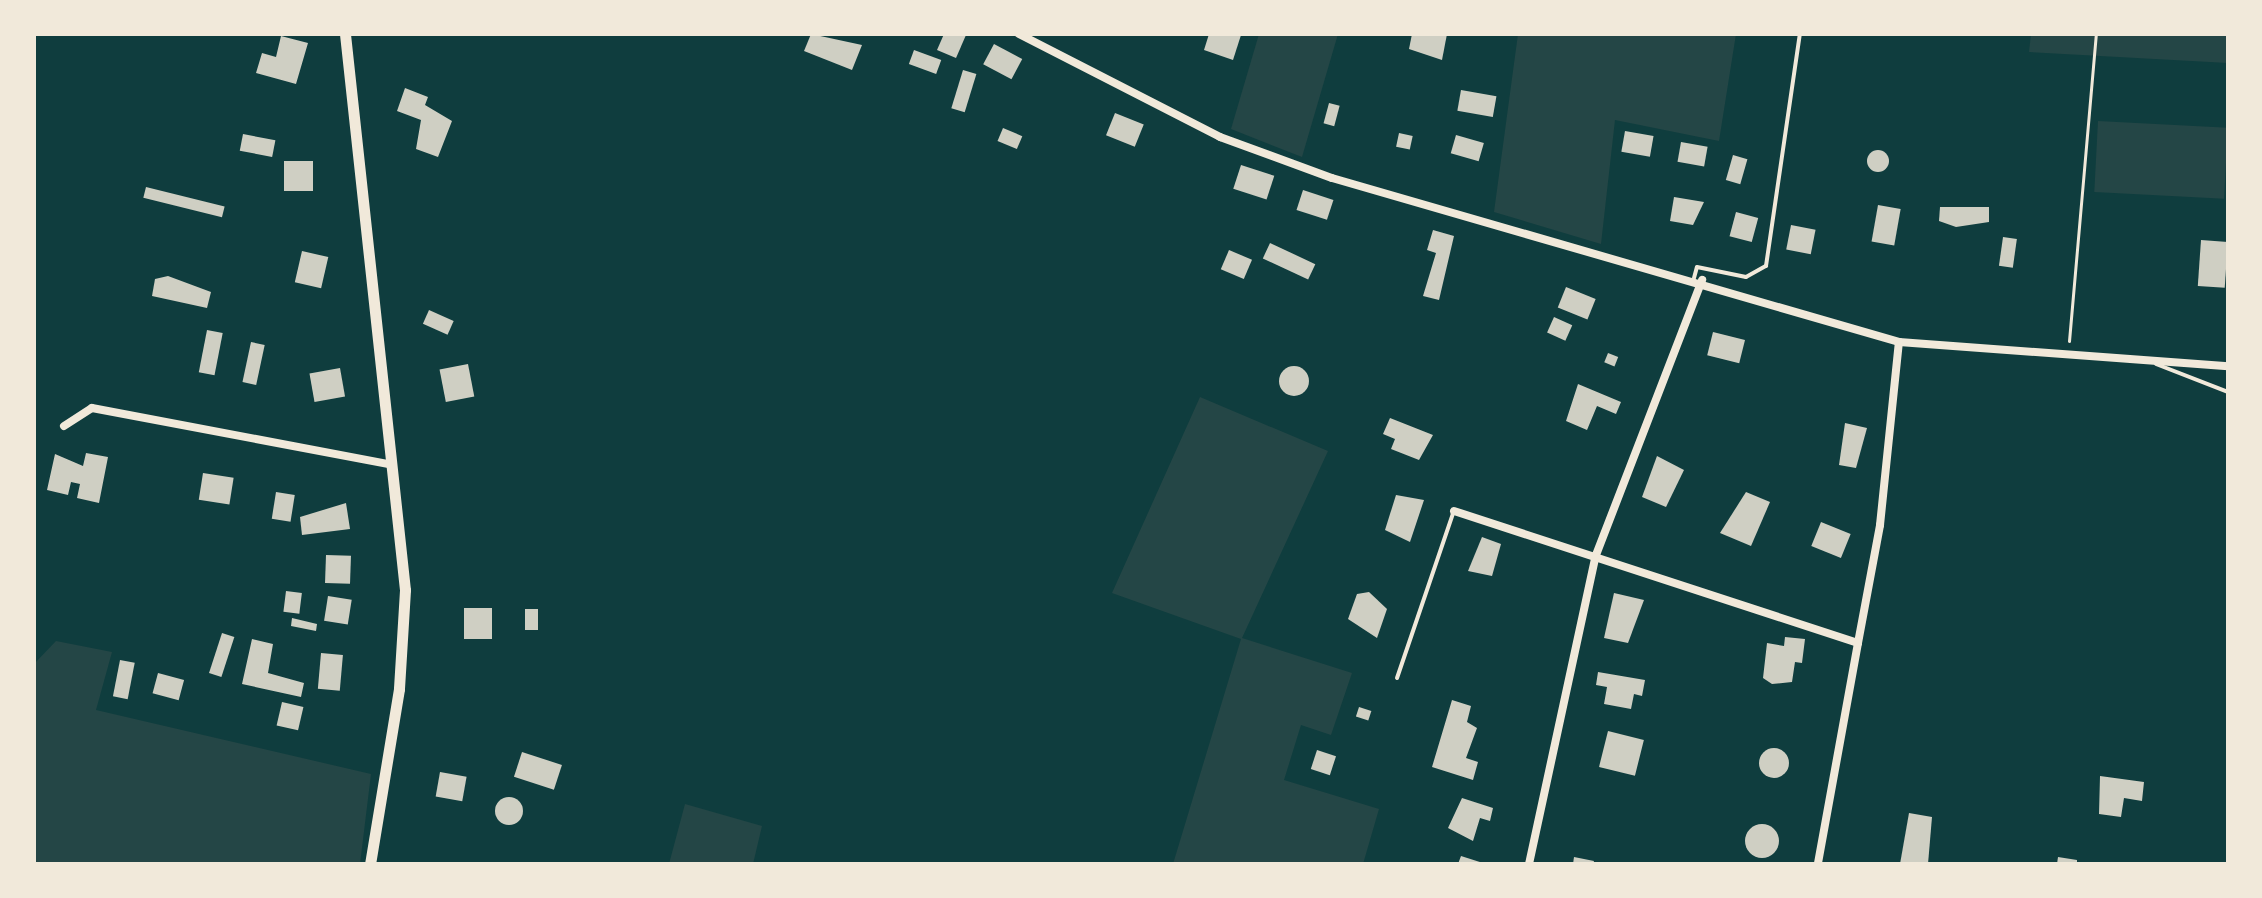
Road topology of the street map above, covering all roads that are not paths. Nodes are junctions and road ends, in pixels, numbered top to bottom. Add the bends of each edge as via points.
1 (345, 34) edge
2 (1019, 34) edge
3 (1800, 34) edge
4 (1698, 279) junction
5 (1899, 342) junction
6 (2147, 360) junction
7 (2228, 366) edge
8 (2228, 392) edge
9 (64, 426) dead end
10 (394, 465) junction
11 (1454, 511) joint
12 (1596, 555) junction
13 (1858, 643) junction
14 (1397, 678) dead end
15 (370, 864) edge
16 (1529, 864) edge
17 (1818, 864) edge

1 - 10 street
2 - 4 street via 1220,137 1332,178
3 - 4 lane via 1766,266 1746,277 1697,267
4 - 5 street
4 - 12 street
5 - 6 street
5 - 13 street via 1880,525
6 - 7 street
6 - 8 lane
9 - 10 street via 92,408
10 - 15 street via 403,639
11 - 12 street
11 - 14 lane
12 - 13 street
12 - 16 street
13 - 17 street

